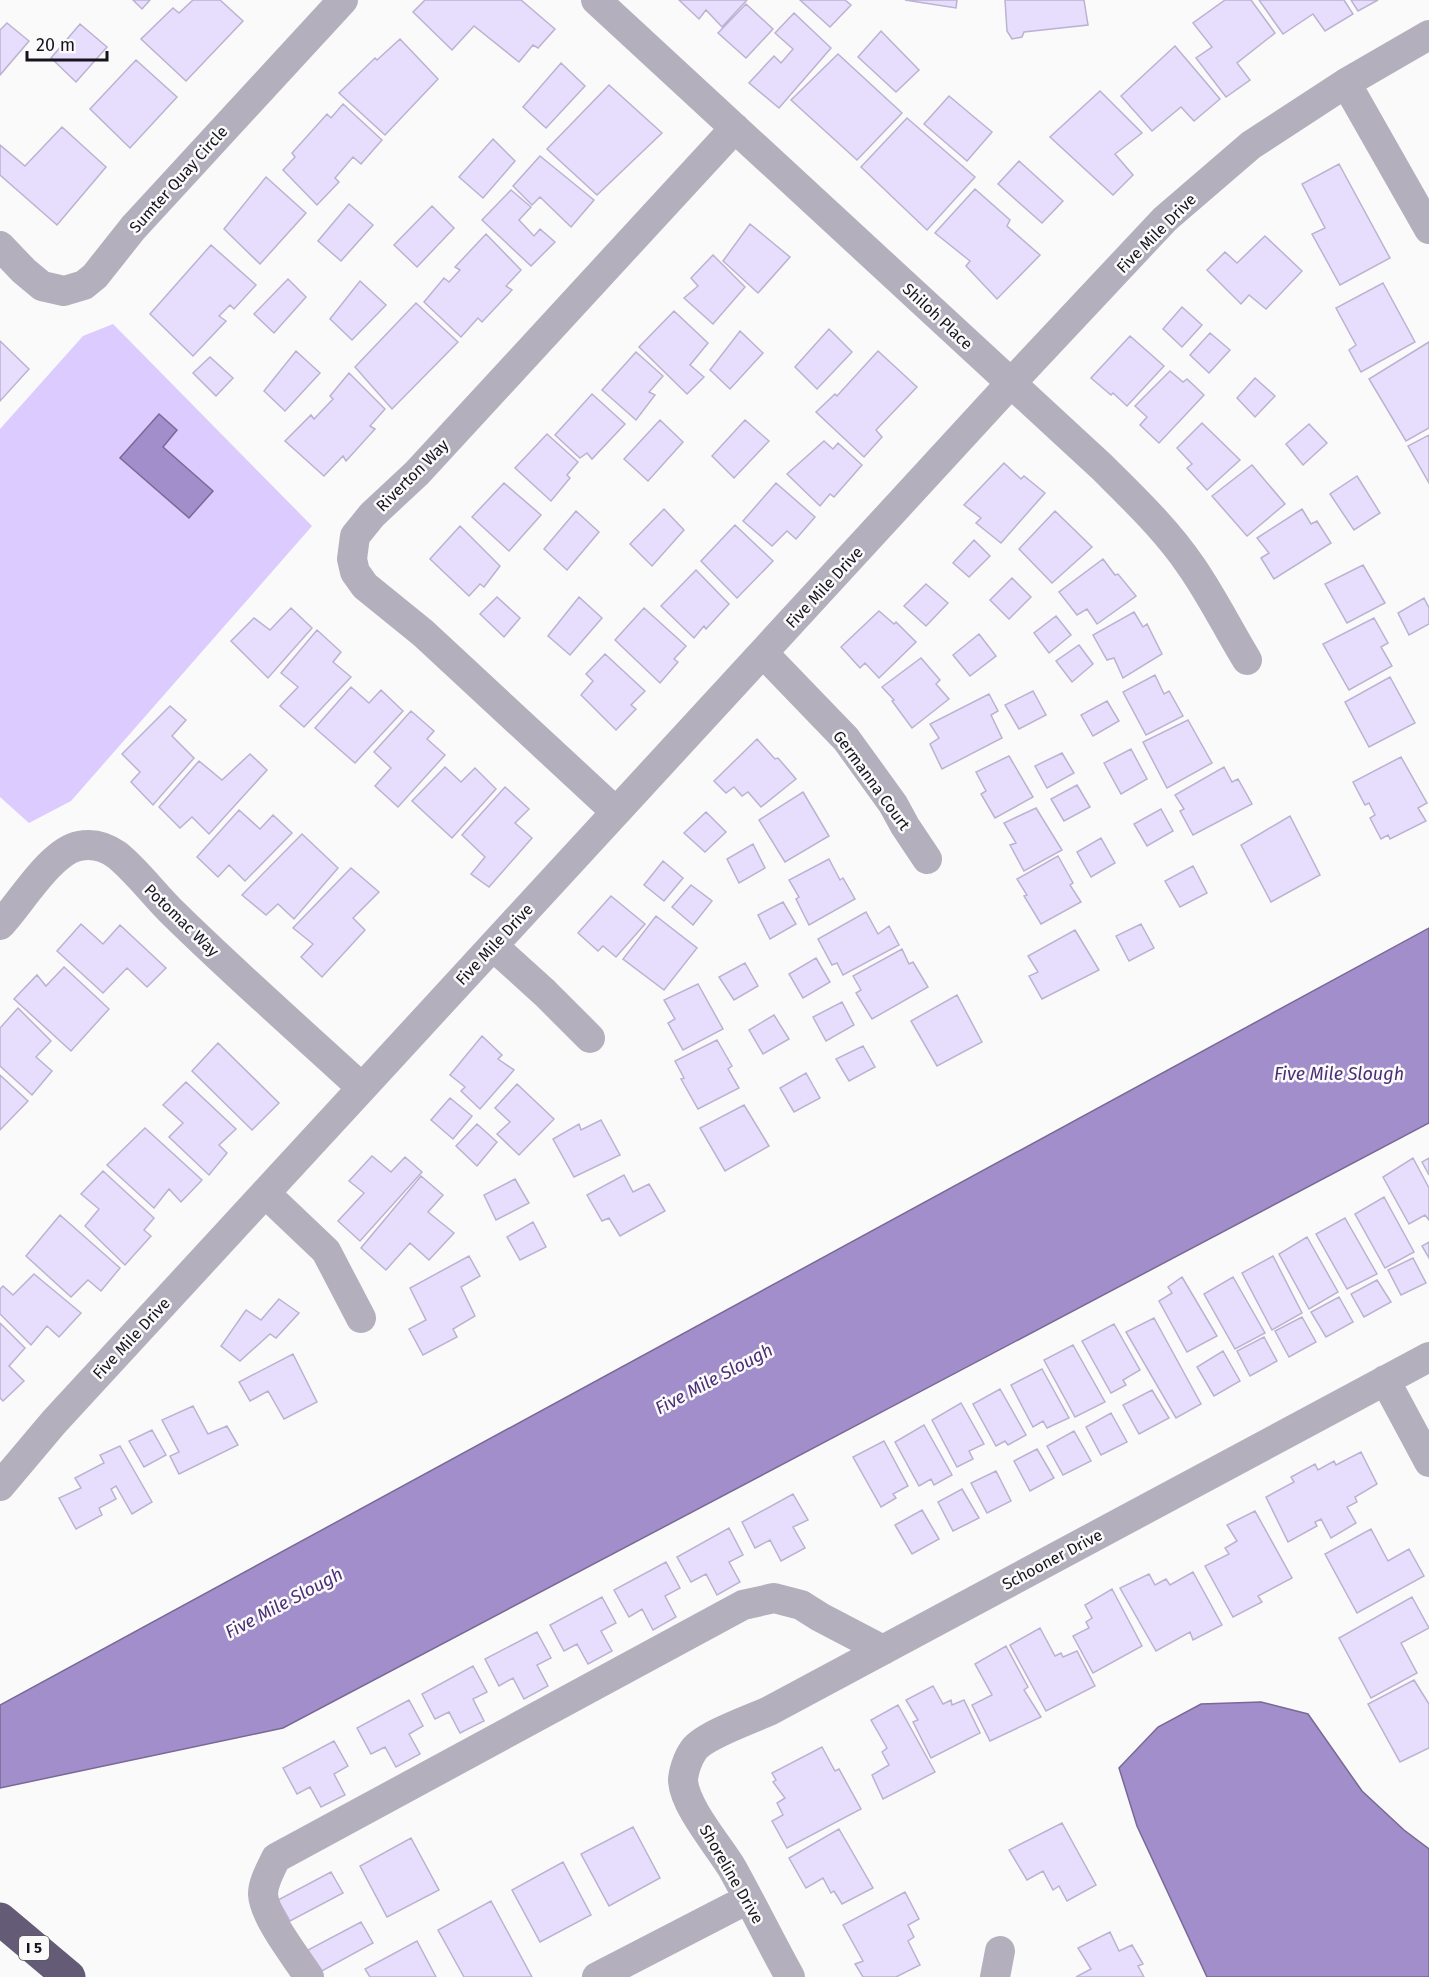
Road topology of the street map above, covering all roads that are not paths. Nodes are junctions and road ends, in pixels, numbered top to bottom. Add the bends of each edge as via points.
1 (343, 0) edge
2 (596, 0) edge
3 (1429, 35) edge
4 (1346, 83) junction
5 (735, 128) junction
6 (1429, 229) edge
7 (0, 246) edge
8 (1011, 383) junction
9 (763, 653) junction
10 (1247, 660) dead end
11 (616, 812) junction
12 (927, 859) dead end
13 (0, 925) edge
14 (493, 946) junction
15 (590, 1038) dead end
16 (362, 1088) junction
17 (264, 1193) junction
18 (362, 1318) dead end
19 (1429, 1357) edge
20 (1385, 1380) junction
21 (1429, 1462) edge
22 (0, 1485) edge
23 (883, 1650) junction
24 (685, 1769) joint
25 (748, 1899) junction
26 (0, 1919) edge
27 (69, 1977) edge
28 (309, 1977) edge
29 (597, 1977) edge
30 (790, 1977) edge

1 - 7 street, Sumter Quay Circle via 84,285 64,291 42,286
2 - 5 street, Shiloh Place
3 - 4 street, Five Mile Drive
4 - 6 street
4 - 8 street, Five Mile Drive via 1251,145 1165,219
5 - 8 street, Shiloh Place
5 - 11 street, Riverton Way via 355,536 352,559 364,586 423,633
8 - 9 street, Five Mile Drive
8 - 10 street, Shiloh Place via 1142,507 1190,564
9 - 11 street, Five Mile Drive
9 - 12 street, Germanna Court via 846,739
11 - 14 street, Five Mile Drive
13 - 16 street, Potomac Way via 51,862 67,849 93,845 105,848
14 - 15 street
14 - 16 street, Five Mile Drive
16 - 17 street, Five Mile Drive
17 - 18 street via 326,1251
17 - 22 street, Five Mile Drive
19 - 20 street, Schooner Drive
20 - 21 street
20 - 23 street, Schooner Drive
23 - 24 street, Schooner Drive via 698,1745
23 - 28 street via 801,1605 774,1598 743,1605 276,1858 263,1894 268,1913
24 - 25 street, Shoreline Drive via 683,1782 690,1803
25 - 29 street
25 - 30 street, Shoreline Drive
26 - 27 highway, I 5

